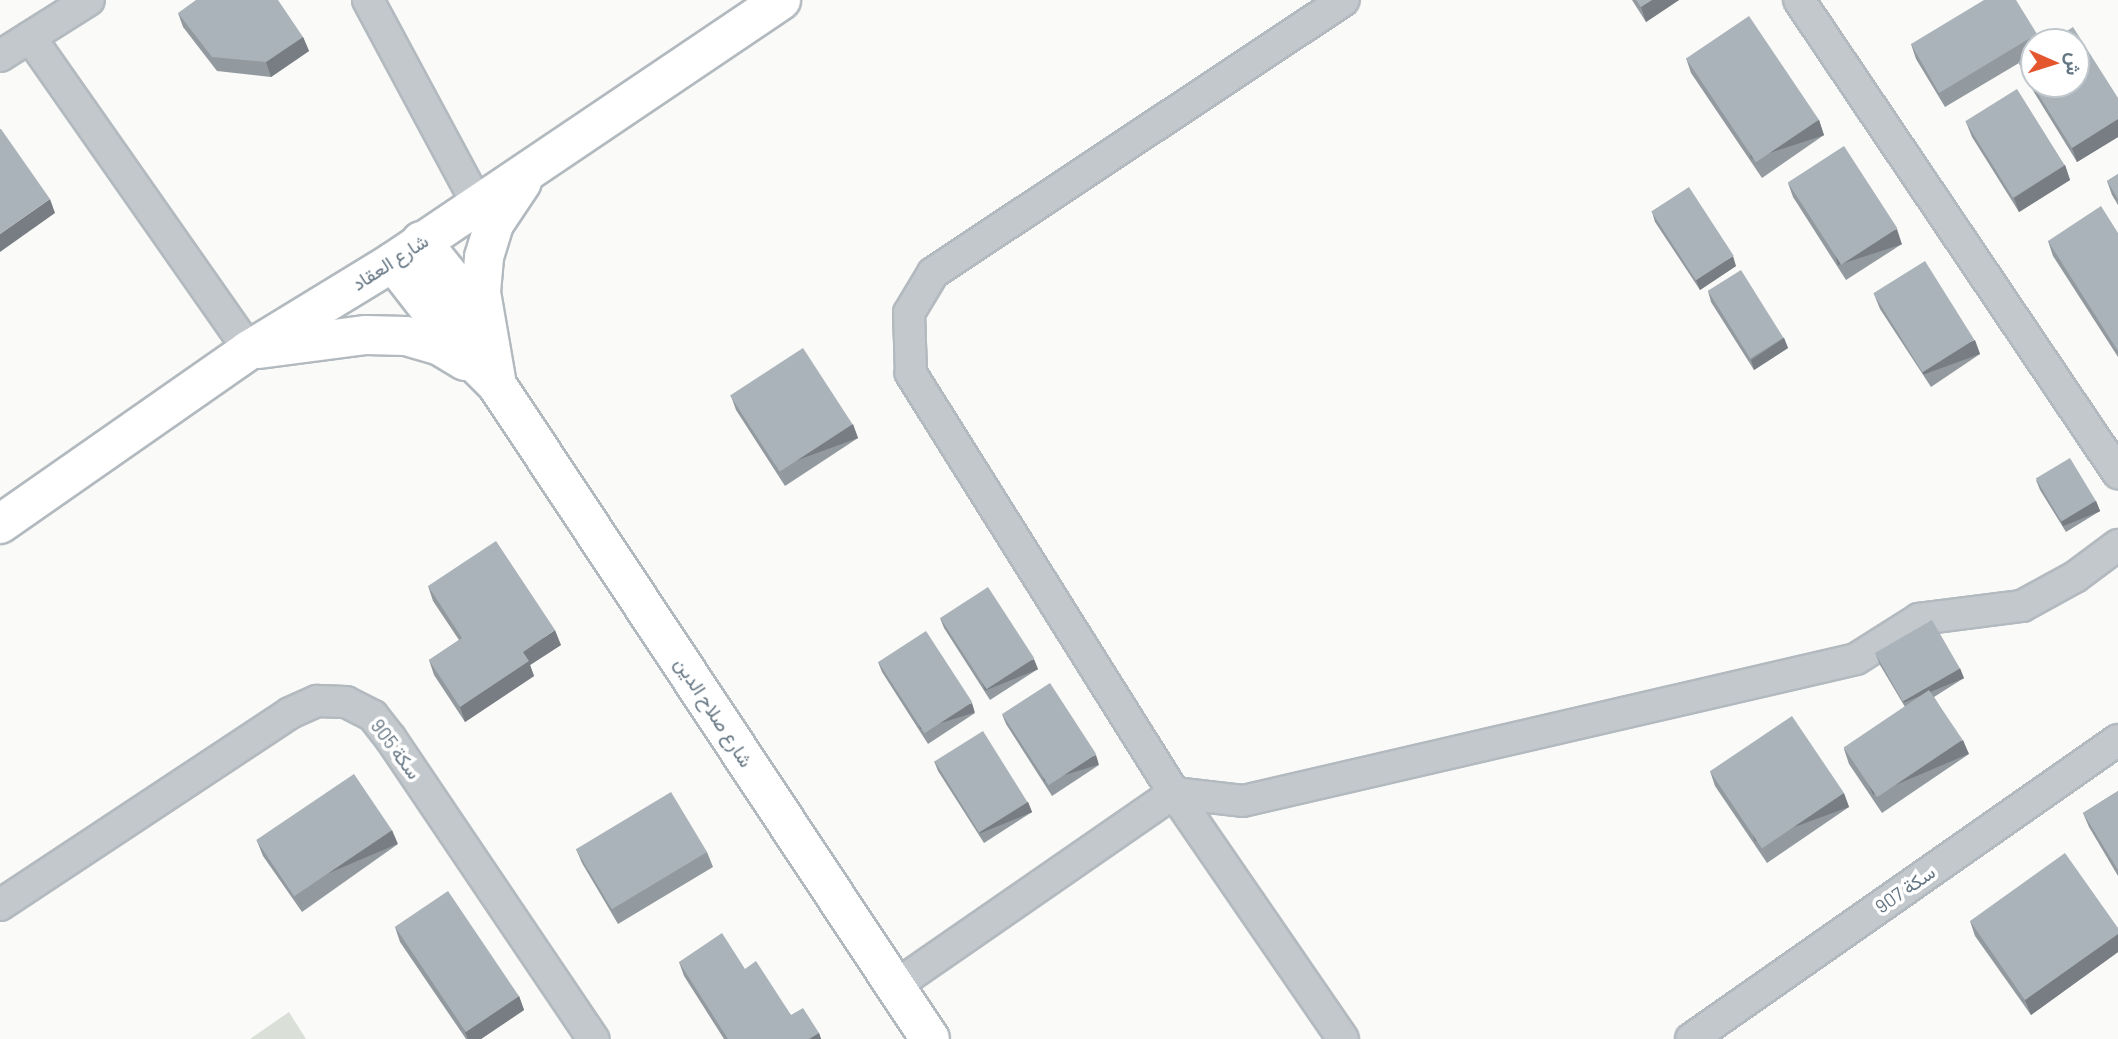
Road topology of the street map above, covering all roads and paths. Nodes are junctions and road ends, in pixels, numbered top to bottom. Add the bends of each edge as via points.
1 (89, 0) edge
2 (368, 0) edge
3 (780, 0) edge
4 (1344, 0) edge
5 (1799, 0) edge
6 (30, 37) junction
7 (0, 56) edge
8 (534, 165) junction
9 (477, 203) junction
10 (407, 252) junction
11 (249, 350) junction
12 (498, 385) junction
13 (2118, 473) edge
14 (0, 524) edge
15 (2118, 545) edge
16 (2118, 740) edge
17 (1174, 793) junction
18 (0, 905) edge
19 (895, 986) junction
20 (593, 1039) edge
21 (930, 1039) edge
22 (1343, 1039) edge
23 (1691, 1039) edge

1 - 6 street
2 - 9 street
3 - 8 street, شارع العقاد
4 - 17 street via 933,273 909,313 911,373
5 - 13 street
6 - 7 street
6 - 11 street
8 - 9 street, شارع العقاد
8 - 12 street via 494,224 484,257 481,292
9 - 10 street, شارع العقاد
10 - 11 street, شارع العقاد
10 - 12 street, شارع صلاح الدين via 433,316
11 - 12 street via 366,335 406,336 440,346
11 - 14 street, شارع العقاد
12 - 19 street, شارع صلاح الدين
15 - 17 street via 2075,577 2022,606 1919,619 1856,659 1243,801
16 - 23 street, سكة 907
17 - 19 street
17 - 22 street
18 - 20 street, سكة 905 via 290,713 317,701 346,702 373,716 391,739
19 - 21 street, شارع صلاح الدين

